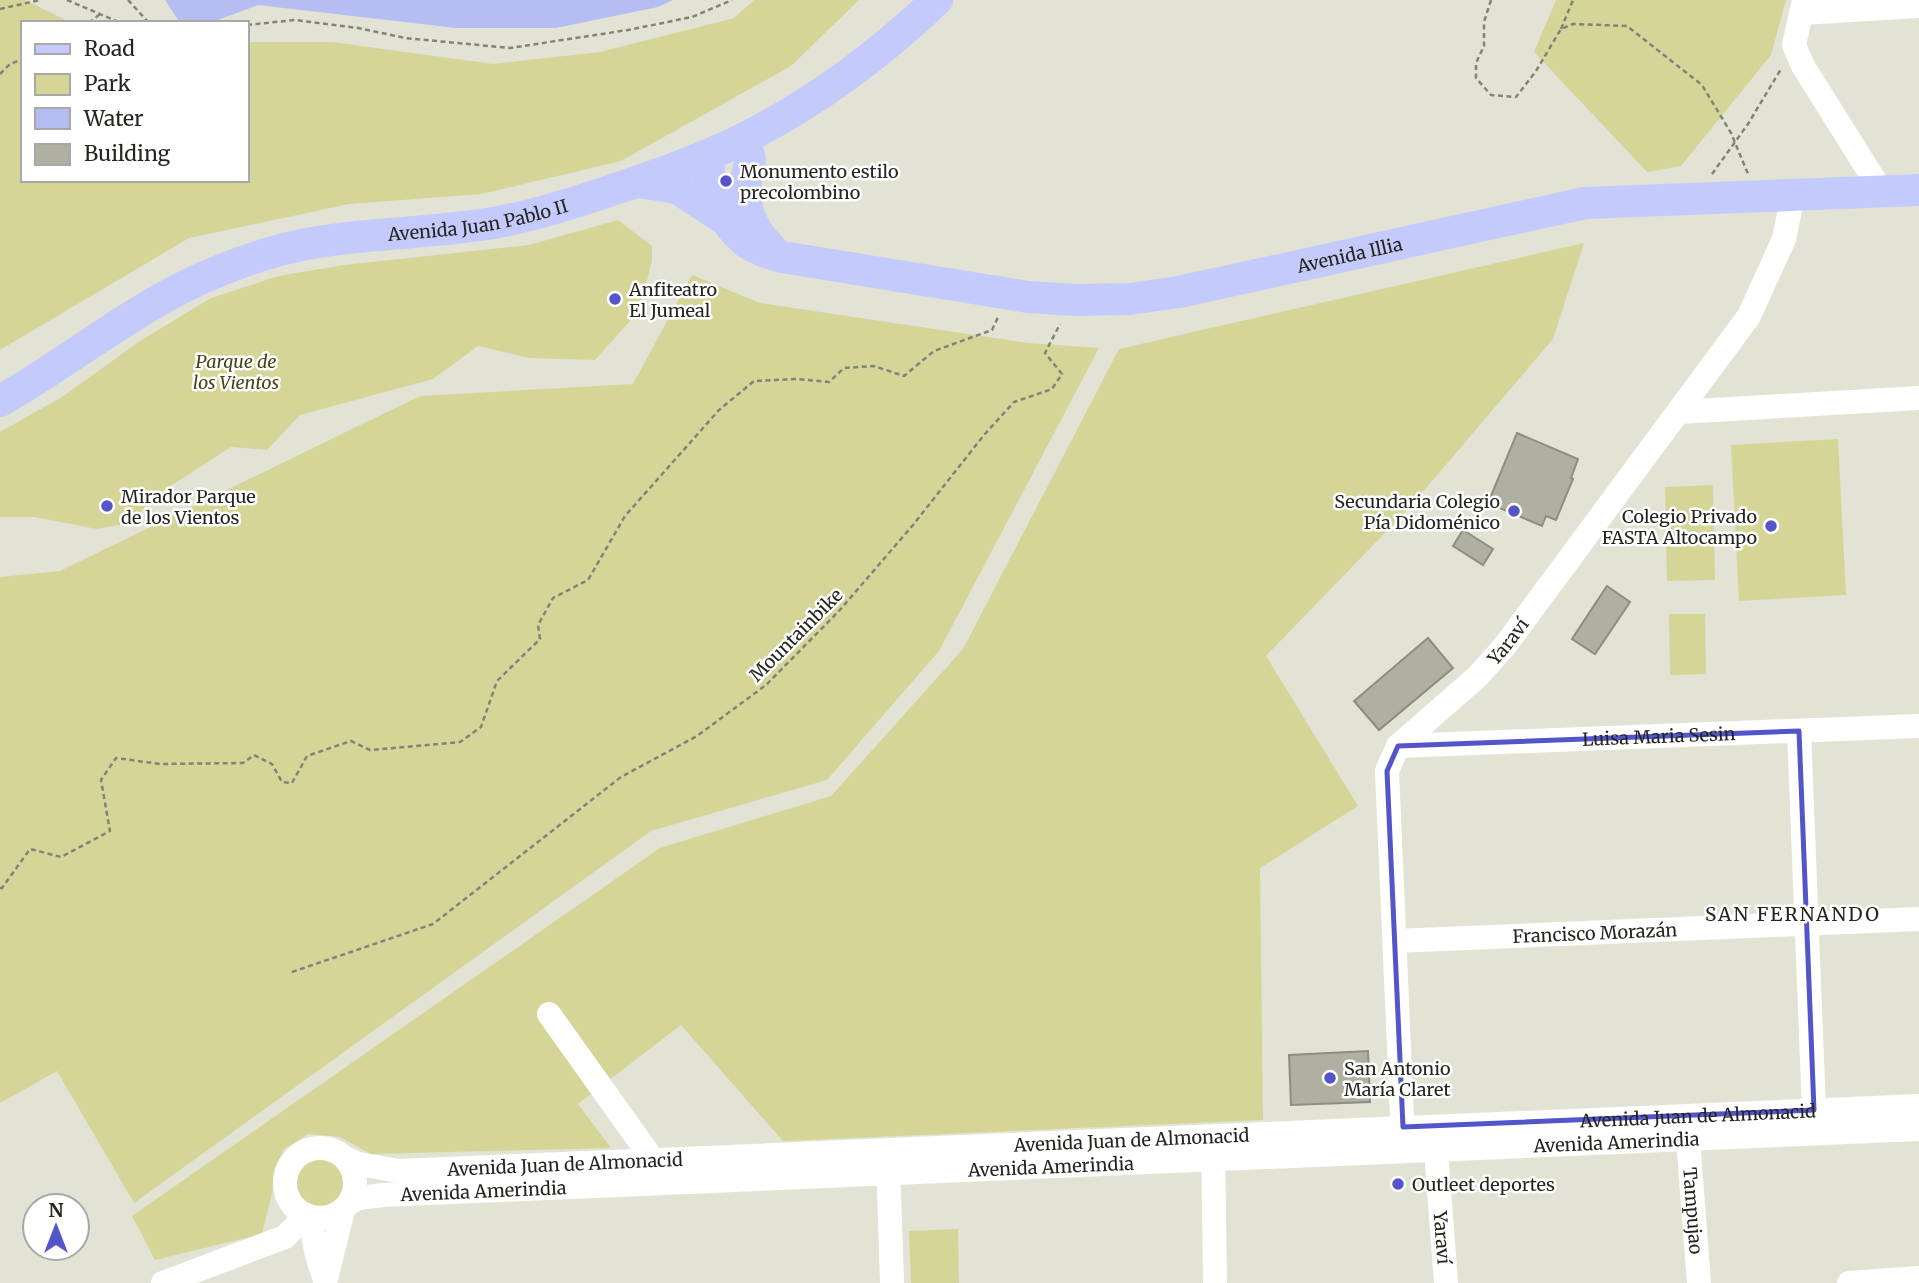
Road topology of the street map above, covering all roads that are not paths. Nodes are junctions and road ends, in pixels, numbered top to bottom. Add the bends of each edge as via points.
1 (937, 0) edge
2 (1802, 6) edge
3 (1919, 6) edge
4 (741, 140) junction
5 (710, 154) junction
6 (638, 181) junction
7 (1919, 190) edge
8 (1882, 192) junction
9 (1793, 195) junction
10 (727, 221) junction
11 (782, 257) junction
12 (1919, 398) edge
13 (0, 401) edge
14 (1679, 412) junction
15 (1919, 726) edge
16 (1798, 731) junction
17 (1398, 747) junction
18 (1919, 919) edge
19 (1806, 923) junction
20 (1395, 940) junction
21 (550, 1014) dead end
22 (1919, 1105) edge
23 (1814, 1110) junction
24 (1919, 1129) edge
25 (1403, 1139) junction
26 (1688, 1139) junction
27 (1213, 1147) junction
28 (1436, 1150) junction
29 (345, 1158) junction
30 (653, 1160) junction
31 (888, 1161) junction
32 (286, 1191) junction
33 (346, 1207) junction
34 (308, 1217) junction
35 (266, 1245) junction
36 (1919, 1278) edge
37 (325, 1282) edge
38 (163, 1283) edge
39 (892, 1283) edge
40 (1215, 1283) edge
41 (1446, 1283) edge
42 (1699, 1283) edge
43 (1849, 1283) edge

1 - 4 main road, Avenida Juan Pablo II via 862,64
2 - 3 street
2 - 8 street via 1794,45 1803,66
4 - 5 main road, Avenida Juan Pablo II
4 - 11 main road via 751,167 745,199 750,217
5 - 6 main road, Avenida Juan Pablo II
5 - 10 main road, Avenida Illia via 711,191
6 - 10 main road, Avenida Illia via 677,188
6 - 13 main road, Avenida Juan Pablo II via 499,222 303,244 263,255 163,298
7 - 8 main road, Avenida Illia
8 - 9 main road, Avenida Illia
9 - 11 main road, Avenida Illia via 1585,203 1142,297 1075,300 1009,294
9 - 14 street, Yaraví via 1784,239 1749,316
10 - 11 main road, Avenida Illia via 761,251
12 - 14 street
14 - 17 street, Yaraví via 1504,647
15 - 16 street, Luisa Maria Sesin
16 - 17 street, Luisa Maria Sesin
16 - 19 street
17 - 20 street via 1387,772
18 - 19 street, Francisco Morazán
19 - 20 street, Francisco Morazán
19 - 23 street
20 - 25 street
21 - 30 street
22 - 23 street, Avenida Juan de Almonacid
23 - 25 street, Avenida Juan de Almonacid
24 - 26 street, Avenida Amerindia
25 - 27 street, Avenida Amerindia
25 - 28 street, Avenida Amerindia
26 - 28 street, Avenida Amerindia
26 - 42 street, Tampujao
27 - 31 street, Avenida Amerindia
27 - 40 street
28 - 41 street, Yaraví
29 - 30 street, Avenida Juan de Almonacid via 399,1171
29 - 32 street via 324,1148 302,1153 288,1170
29 - 33 street via 356,1185
30 - 31 street, Avenida Juan de Almonacid
31 - 33 street, Avenida Amerindia via 383,1195 358,1198
31 - 39 street
32 - 34 street via 290,1202
32 - 35 street via 282,1221
33 - 34 street via 323,1218
33 - 37 street
34 - 35 street via 285,1237
34 - 37 street
35 - 38 street
36 - 43 street

